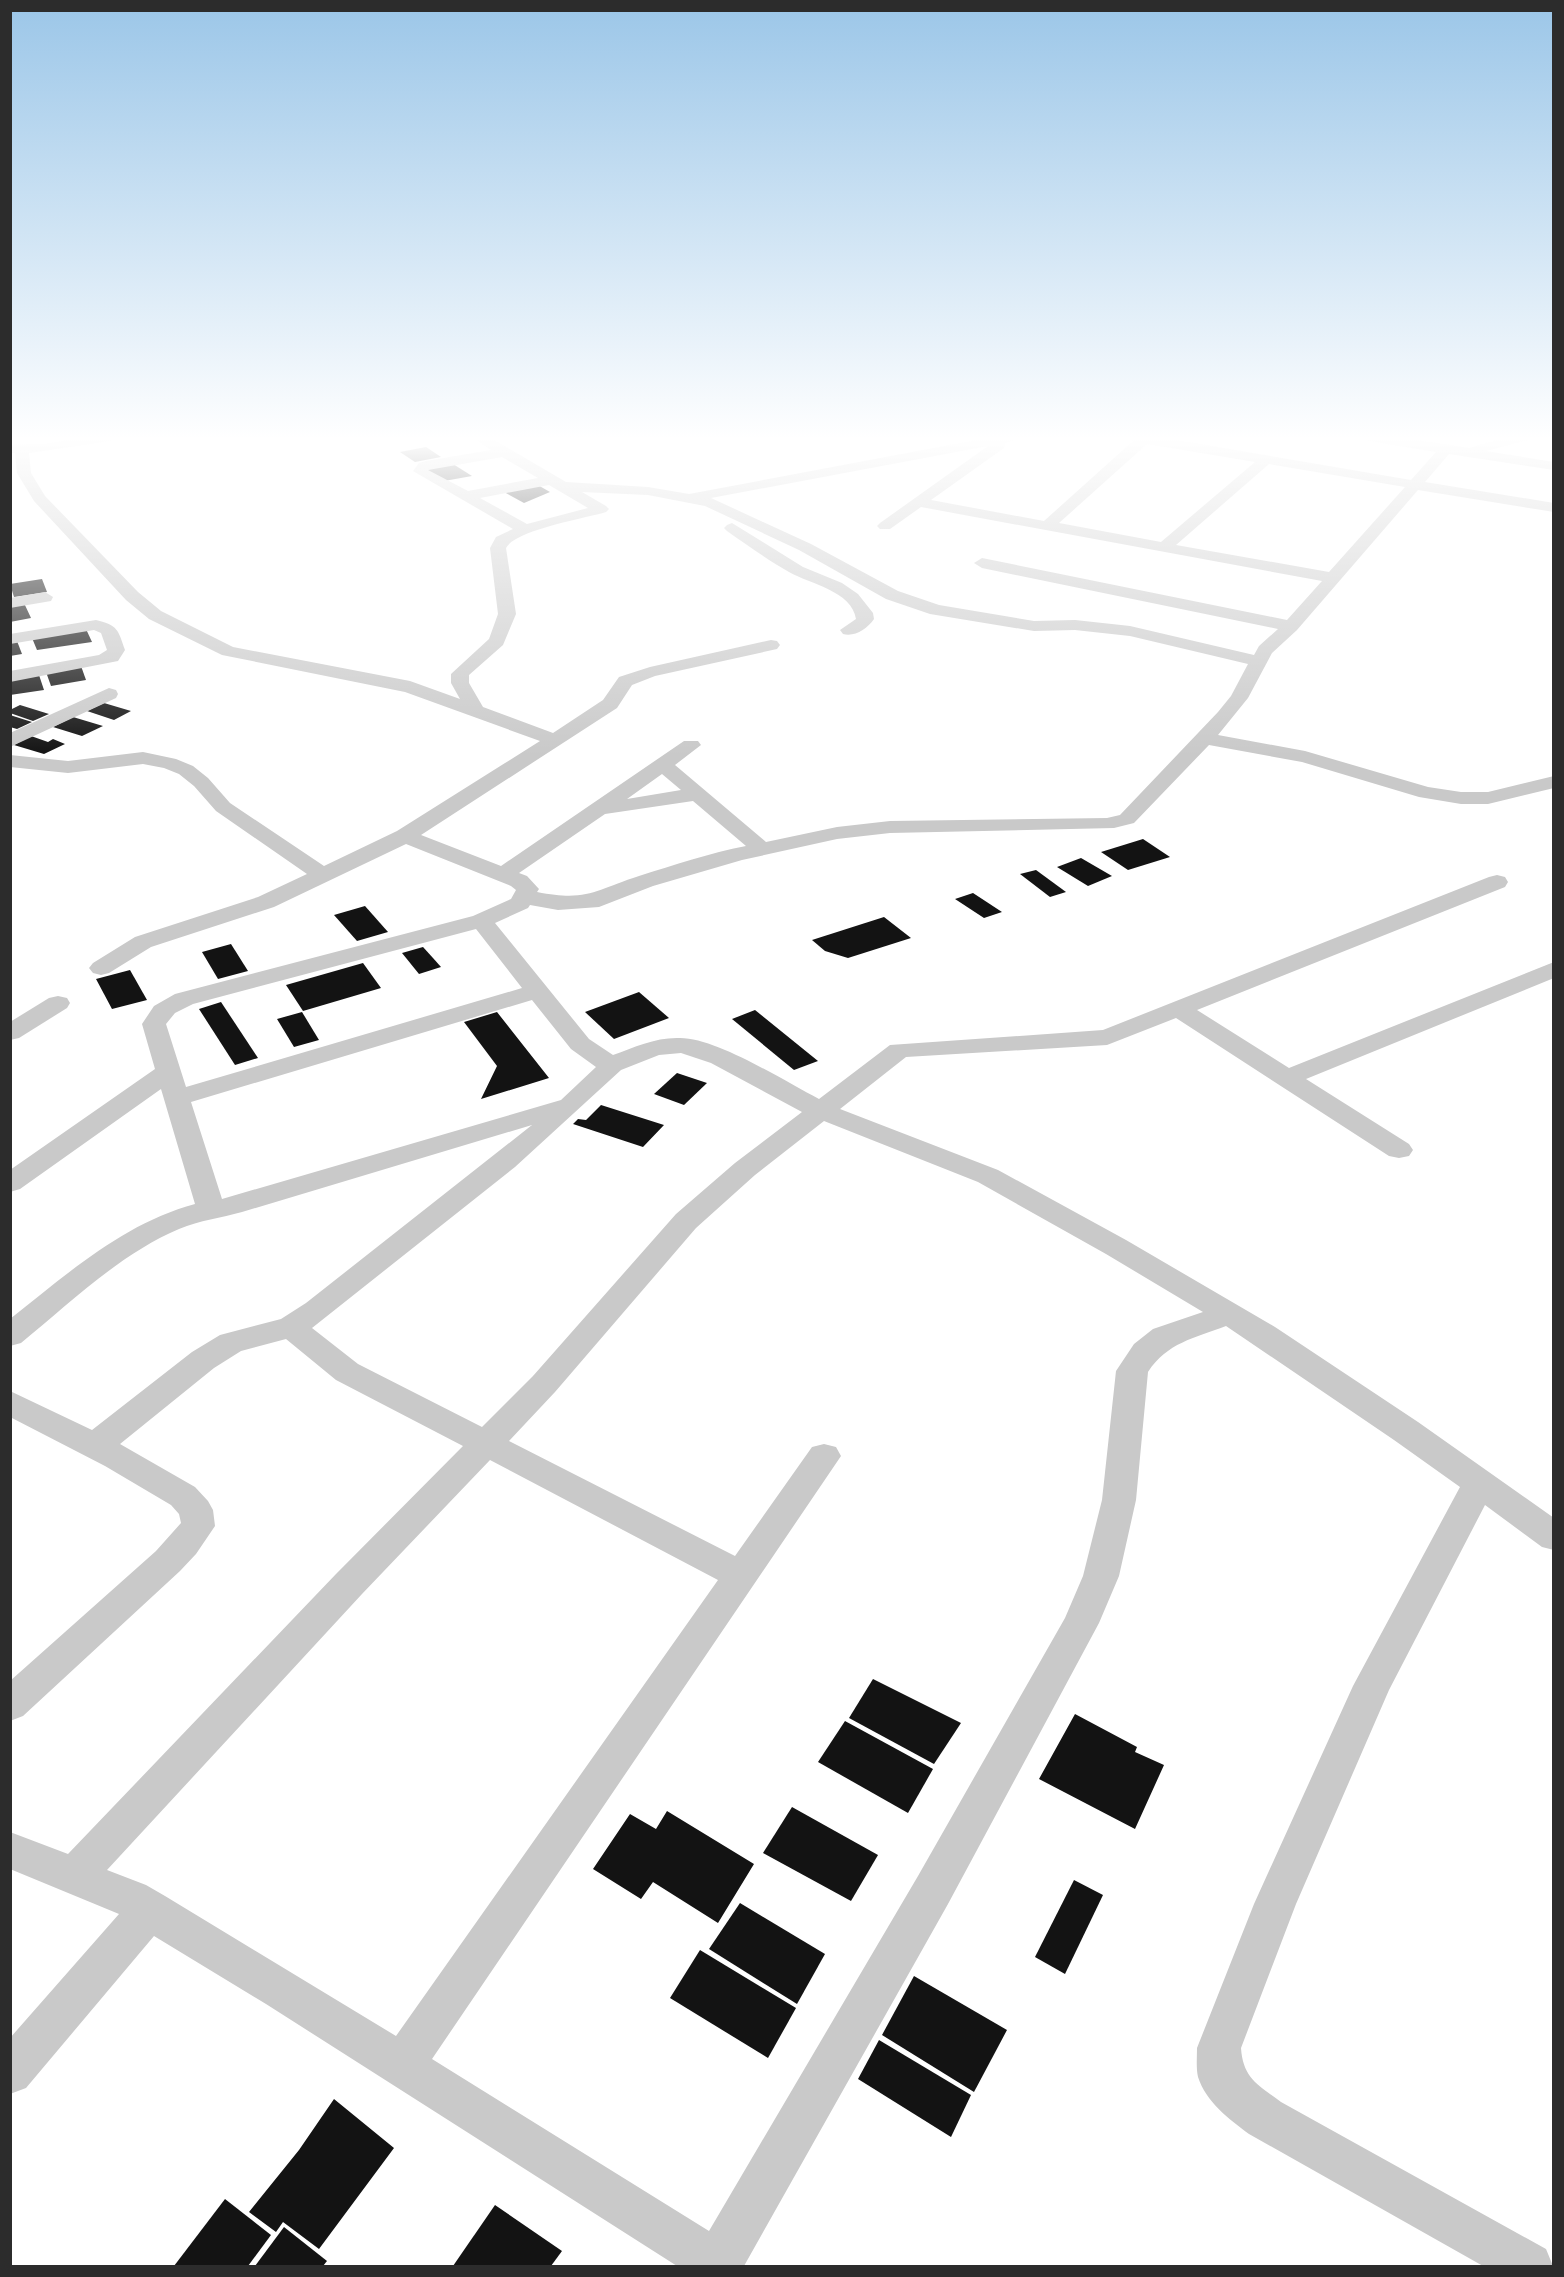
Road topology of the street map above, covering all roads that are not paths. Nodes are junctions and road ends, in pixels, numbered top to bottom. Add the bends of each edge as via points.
1 (82, 543) edge
2 (500, 543) edge
3 (754, 543) edge
4 (797, 543) edge
5 (1143, 543) edge
6 (1168, 543) edge
7 (1364, 543) edge
8 (1164, 547) junction
9 (982, 563) dead end
10 (1333, 578) junction
11 (45, 597) dead end
12 (10, 603) edge
13 (1291, 626) junction
14 (849, 630) dead end
15 (10, 639) edge
16 (771, 645) dead end
17 (1258, 661) junction
18 (10, 677) edge
19 (109, 694) dead end
20 (476, 711) junction
21 (1204, 738) junction
22 (555, 740) junction
23 (10, 741) edge
24 (692, 745) dead end
25 (10, 761) edge
26 (663, 765) junction
27 (1554, 782) edge
28 (697, 794) junction
29 (598, 809) junction
30 (405, 836) junction
31 (761, 848) junction
32 (505, 873) junction
33 (324, 876) junction
34 (1497, 882) dead end
35 (526, 897) junction
36 (481, 921) junction
37 (101, 968) dead end
38 (1554, 969) edge
39 (537, 991) junction
40 (58, 1003) dead end
41 (1178, 1009) junction
42 (10, 1033) edge
43 (612, 1065) junction
44 (169, 1071) junction
45 (1285, 1079) junction
46 (176, 1098) junction
47 (573, 1104) junction
48 (821, 1111) junction
49 (1399, 1150) dead end
50 (10, 1183) edge
51 (212, 1210) junction
52 (1229, 1314) junction
53 (291, 1328) junction
54 (10, 1335) edge
55 (15, 1413) edge
56 (487, 1442) junction
57 (95, 1446) junction
58 (824, 1456) dead end
59 (1479, 1484) junction
60 (1554, 1537) edge
61 (741, 1576) junction
62 (10, 1705) edge
63 (10, 1850) edge
64 (74, 1877) junction
65 (150, 1911) junction
66 (402, 2065) junction
67 (10, 2072) edge
68 (719, 2266) edge
69 (1529, 2266) edge

1 - 20 street via 154,615 202,640 254,658 410,687
2 - 20 street via 507,614 497,641 460,674 460,683
3 - 14 street via 852,598 865,619
4 - 17 street via 912,603 1016,624 1130,631
5 - 8 street
6 - 8 street
7 - 10 street
8 - 10 street
9 - 13 street
10 - 13 street
11 - 12 street
13 - 17 street
15 - 18 street via 96,625 109,630 116,650 112,657 101,660
16 - 22 street via 625,681 610,704
17 - 21 street via 1239,698
19 - 23 street
20 - 22 street
21 - 27 street via 1305,758 1426,793 1461,798 1488,798
21 - 31 street via 1127,819 1119,822 890,827
22 - 30 street
24 - 26 street
25 - 33 street via 69,767 143,758 169,763 186,770 223,807
26 - 28 street
26 - 29 street
28 - 29 street
28 - 31 street
29 - 32 street
30 - 32 street
30 - 33 street
31 - 35 street via 645,881 599,900 558,903
32 - 35 street via 528,889
33 - 37 street via 266,902 143,942
34 - 41 street
35 - 36 street
36 - 39 street
36 - 44 street via 168,1005 154,1024
38 - 45 street
39 - 43 street via 580,1044
39 - 46 street
40 - 42 street
41 - 45 street
41 - 48 street via 1107,1037 899,1050
43 - 47 street
43 - 48 street via 654,1048 681,1045 720,1058
44 - 46 street
44 - 50 street
45 - 49 street
46 - 51 street
47 - 51 street
47 - 53 street via 466,1194
48 - 52 street via 988,1176
48 - 56 street via 745,1169 686,1221 544,1384
51 - 54 street via 161,1226 125,1247
52 - 59 street
52 - 68 street via 1164,1337 1145,1352 1132,1371 1119,1500 1101,1575 1081,1623
53 - 56 street via 347,1372
53 - 57 street via 231,1343 203,1359
55 - 57 street
56 - 61 street
56 - 64 street via 348,1584
57 - 62 street via 183,1496 196,1510 198,1526 168,1561
58 - 61 street
59 - 60 street
59 - 69 street via 1372,1686 1318,1805 1219,2048 1220,2075 1241,2100 1265,2118
61 - 66 street
63 - 64 street
64 - 65 street via 131,1899
65 - 66 street
65 - 67 street
66 - 68 street

